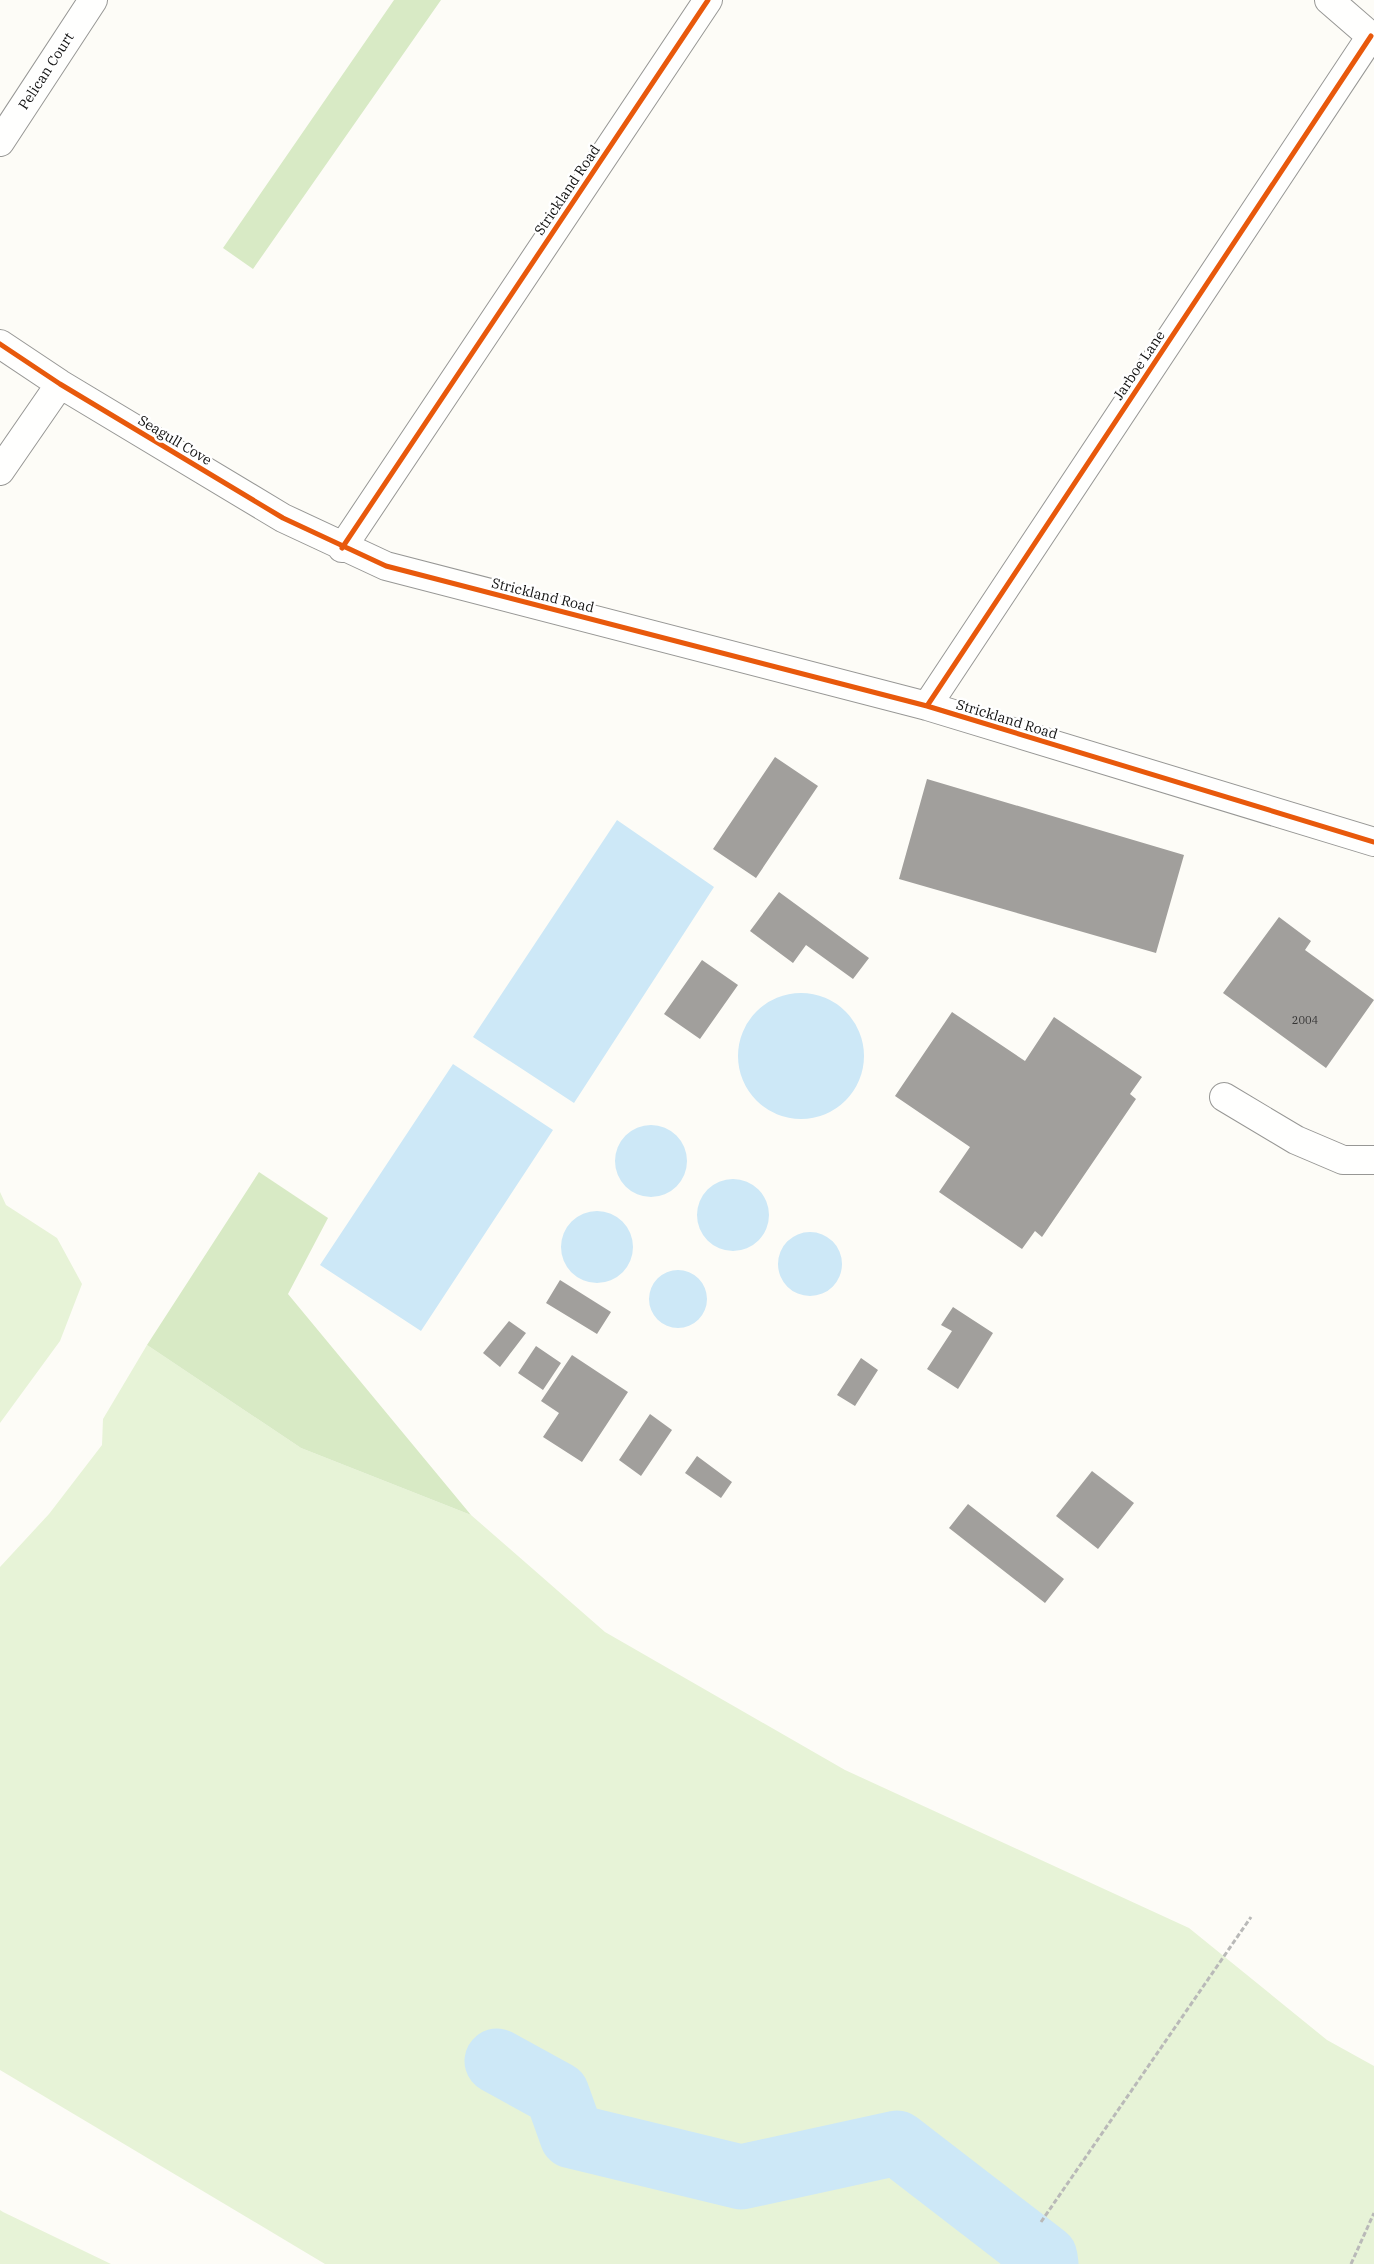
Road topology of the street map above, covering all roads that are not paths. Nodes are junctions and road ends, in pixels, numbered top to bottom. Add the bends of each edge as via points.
1 (93, 0) edge
2 (708, 0) edge
3 (1329, 0) edge
4 (1372, 38) edge
5 (0, 142) edge
6 (0, 344) edge
7 (60, 384) junction
8 (0, 471) edge
9 (342, 548) junction
10 (927, 706) junction
11 (1374, 842) edge
12 (1224, 1097) dead end
13 (1374, 1160) edge

1 - 5 street, Pelican Court
2 - 9 street, Strickland Road
3 - 4 street
4 - 10 street, Jarboe Lane
6 - 7 street, Seagull Cove
7 - 8 street
7 - 9 street, Seagull Cove via 283,518
9 - 10 street, Strickland Road via 386,566
10 - 11 street, Strickland Road
12 - 13 street via 1296,1140 1335,1157

